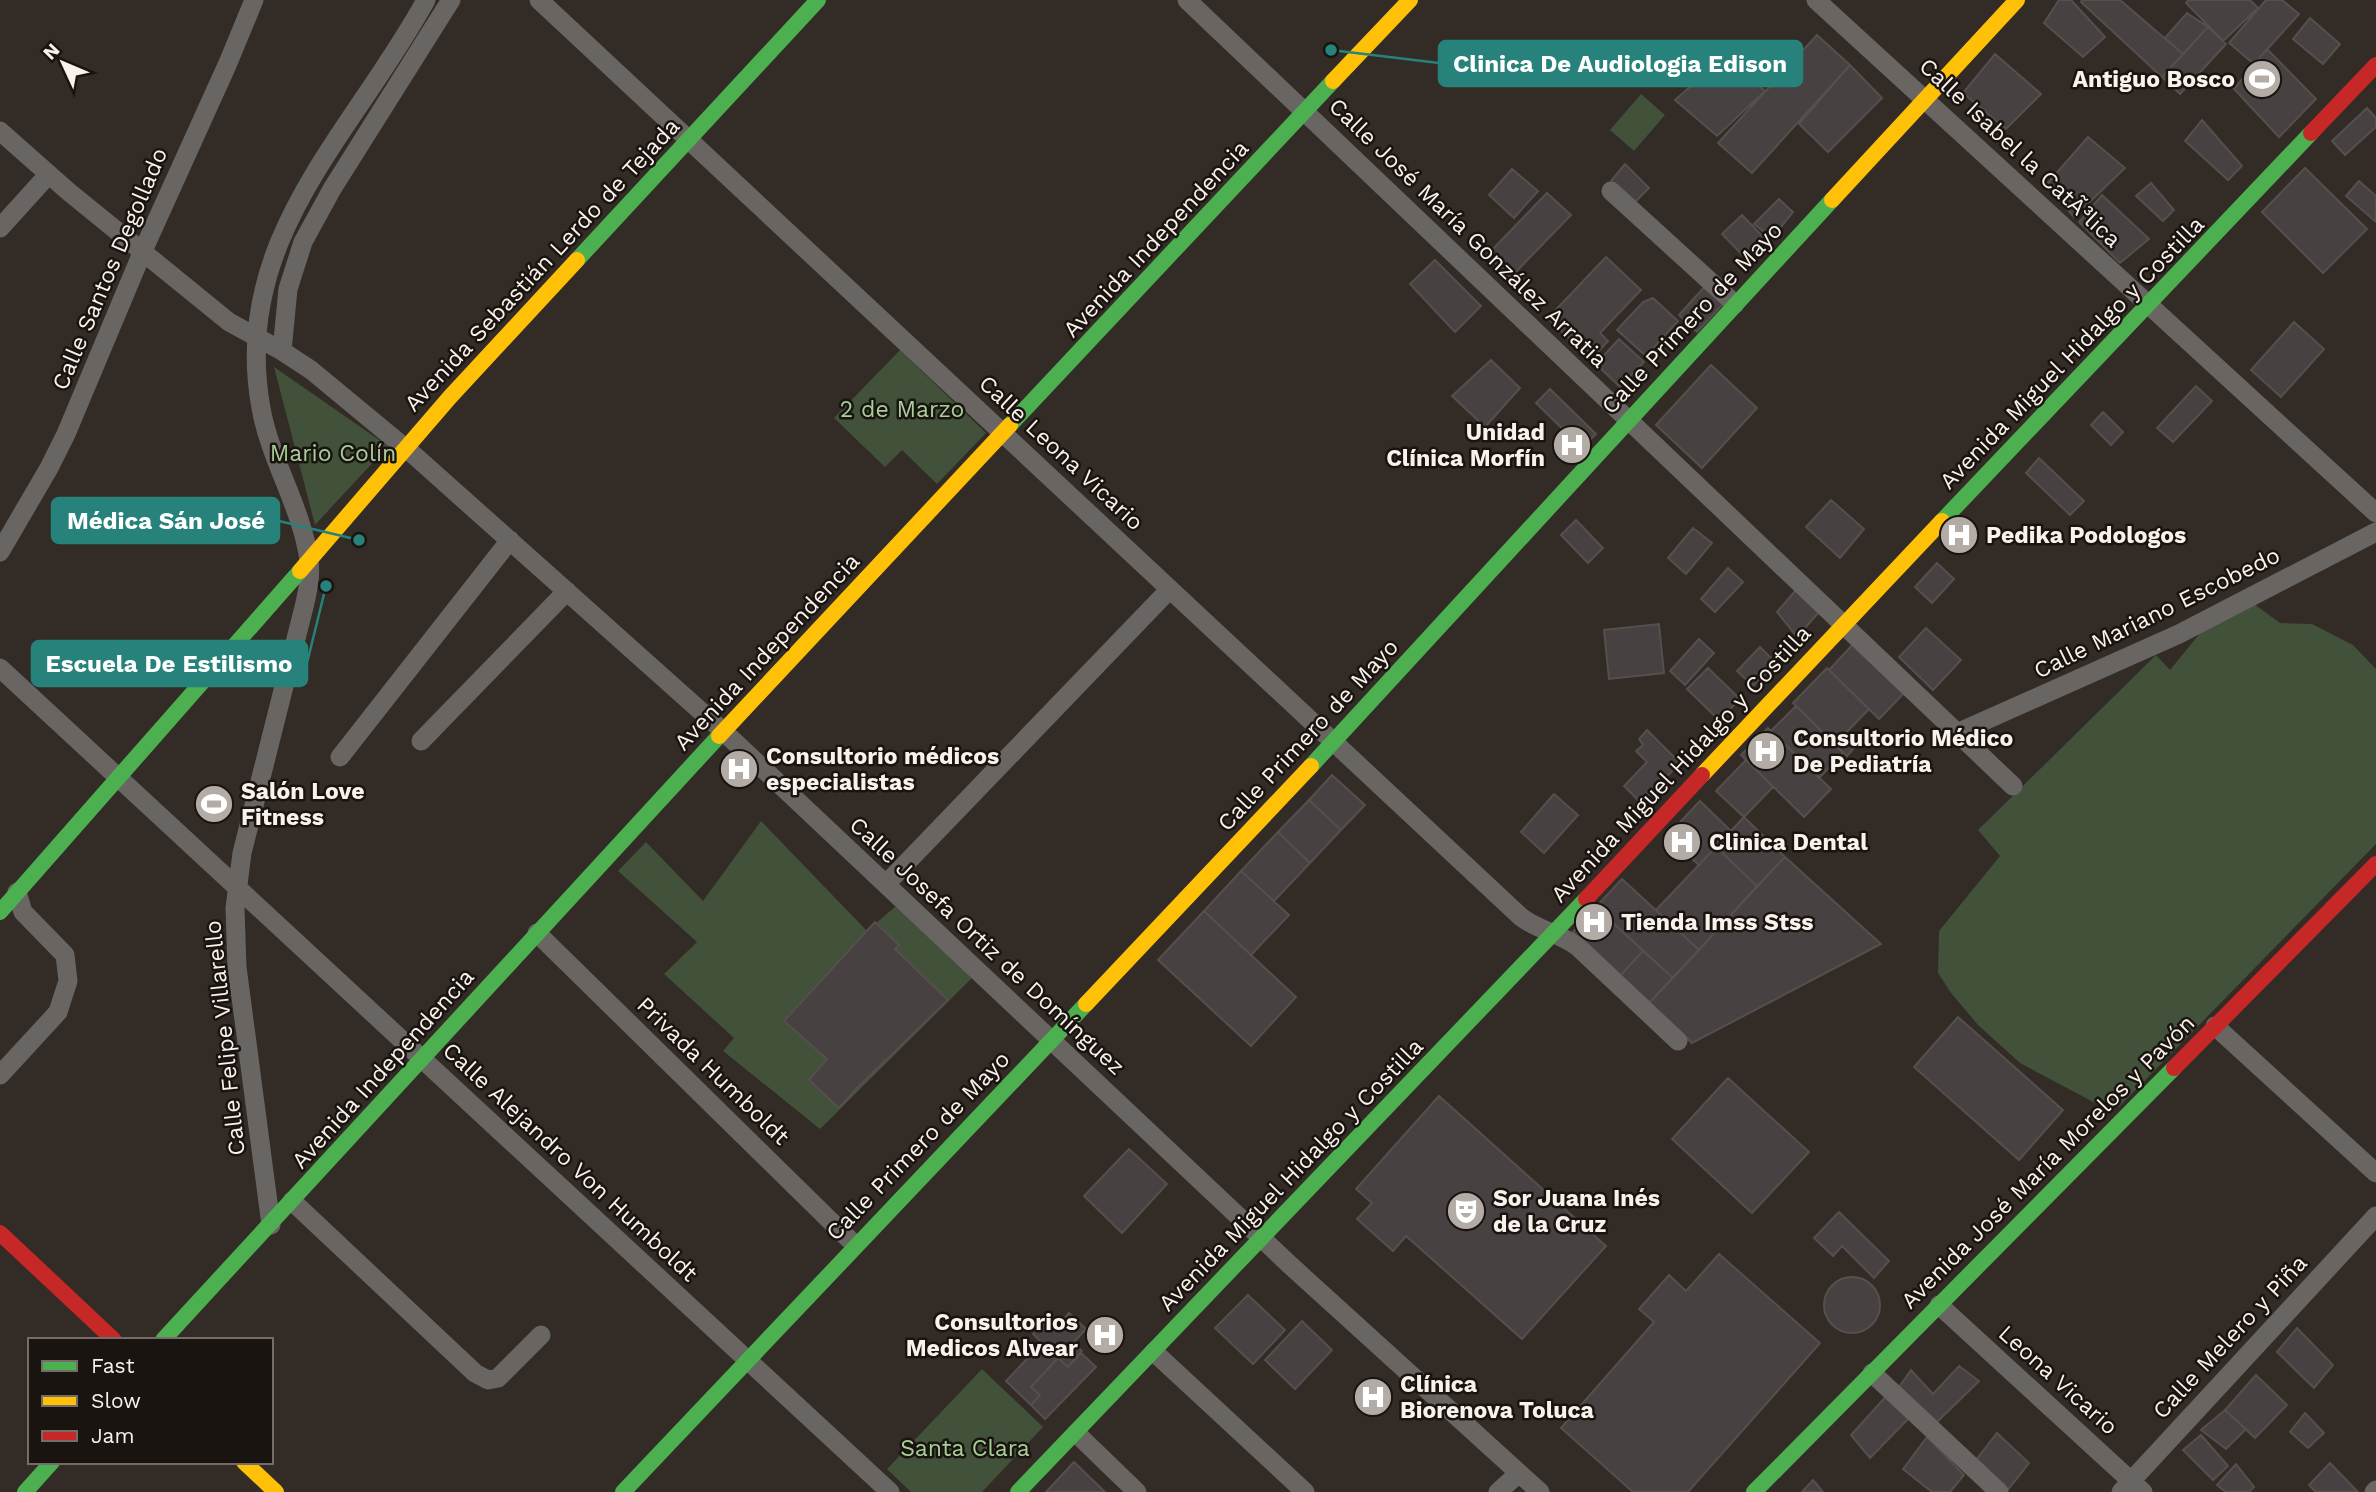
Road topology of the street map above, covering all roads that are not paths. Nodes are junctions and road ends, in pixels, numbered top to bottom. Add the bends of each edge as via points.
1 (254, 0) edge
2 (426, 0) edge
3 (452, 0) edge
4 (539, 0) edge
5 (818, 0) edge
6 (1187, 0) edge
7 (1410, 0) edge
8 (1816, 0) edge
9 (2017, 0) edge
10 (2376, 65) edge
11 (1925, 99) junction
12 (1306, 112) junction
13 (0, 131) edge
14 (688, 139) junction
15 (48, 175) junction
16 (1611, 191) dead end
17 (0, 228) edge
18 (142, 253) junction
19 (1735, 304) junction
20 (2150, 305) junction
21 (257, 338) junction
22 (282, 351) junction
23 (1628, 420) junction
24 (1004, 433) junction
25 (406, 447) junction
26 (2376, 513) edge
27 (2376, 532) edge
28 (510, 540) junction
29 (0, 552) edge
30 (309, 561) junction
31 (1170, 589) junction
32 (567, 591) junction
33 (1843, 625) junction
34 (0, 668) edge
35 (723, 731) junction
36 (1957, 733) junction
37 (421, 741) dead end
38 (1334, 742) junction
39 (340, 757) dead end
40 (118, 777) junction
41 (2013, 786) dead end
42 (2376, 864) edge
43 (886, 884) junction
44 (236, 885) junction
45 (17, 892) junction
46 (0, 912) edge
47 (1555, 932) junction
48 (537, 933) junction
49 (2215, 1026) junction
50 (1051, 1039) junction
51 (1678, 1041) dead end
52 (422, 1059) junction
53 (0, 1075) edge
54 (2376, 1173) edge
55 (292, 1201) junction
56 (2376, 1216) edge
57 (271, 1225) junction
58 (0, 1233) edge
59 (1262, 1239) junction
60 (855, 1245) junction
61 (1939, 1305) junction
62 (541, 1335) dead end
63 (112, 1338) edge
64 (165, 1338) edge
65 (1154, 1352) junction
66 (747, 1359) junction
67 (1872, 1373) junction
68 (1076, 1433) junction
69 (50, 1464) edge
70 (246, 1464) edge
71 (1519, 1473) junction
72 (2132, 1488) edge
73 (26, 1492) edge
74 (276, 1492) edge
75 (623, 1492) edge
76 (890, 1492) edge
77 (1018, 1492) edge
78 (1137, 1492) edge
79 (1306, 1492) edge
80 (1498, 1492) edge
81 (1539, 1492) edge
82 (1754, 1492) edge
83 (1999, 1492) edge

1 - 18 street, Calle Santos Degollado
2 - 21 street, Calle Felipe Villarello via 293,210 266,279
3 - 22 street via 303,242 288,289
4 - 14 street, Calle Leona Vicario
5 - 14 main road, Avenida Sebastián Lerdo de Tejada
6 - 12 street, Calle José María González Arratia
7 - 12 main road, Avenida Independencia
8 - 11 street, Calle Isabel la CatÃ³lica
9 - 11 main road, Calle Primero de Mayo
10 - 20 main road, Avenida Miguel Hidalgo y Costilla
11 - 19 main road, Calle Primero de Mayo
11 - 20 street, Calle Isabel la CatÃ³lica
12 - 23 street, Calle José María González Arratia
12 - 24 main road, Avenida Independencia
13 - 15 street, Calle Josefa Ortiz de Domínguez
14 - 24 street, Calle Leona Vicario
14 - 25 main road, Avenida Sebastián Lerdo de Tejada
15 - 17 street
15 - 18 street, Calle Josefa Ortiz de Domínguez
16 - 19 street
18 - 21 street, Calle Josefa Ortiz de Domínguez via 229,322
18 - 29 street, Calle Santos Degollado via 66,434
19 - 23 main road, Calle Primero de Mayo
20 - 26 street, Calle Isabel la CatÃ³lica
20 - 33 main road, Avenida Miguel Hidalgo y Costilla
21 - 22 street, Calle Josefa Ortiz de Domínguez
21 - 30 street, Calle Felipe Villarello via 261,409
22 - 25 street, Calle Josefa Ortiz de Domínguez
23 - 33 street, Calle José María González Arratia
23 - 38 main road, Calle Primero de Mayo
24 - 31 street, Calle Leona Vicario
24 - 35 main road, Avenida Independencia
25 - 28 street, Calle Josefa Ortiz de Domínguez
25 - 30 main road, Avenida Sebastián Lerdo de Tejada
27 - 36 street, Calle Mariano Escobedo via 2179,634
28 - 32 street, Calle Josefa Ortiz de Domínguez
28 - 39 street
30 - 40 main road, Avenida Sebastián Lerdo de Tejada
30 - 44 street, Calle Felipe Villarello via 305,603
31 - 38 street, Calle Leona Vicario
31 - 43 street
32 - 35 street, Calle Josefa Ortiz de Domínguez
32 - 37 street
33 - 36 street, Calle José María González Arratia
33 - 47 main road, Avenida Miguel Hidalgo y Costilla
34 - 40 street, Calle Alejandro Von Humboldt
35 - 43 street, Calle Josefa Ortiz de Domínguez
35 - 48 main road, Avenida Independencia
36 - 41 street, Calle José María González Arratia
38 - 47 street, Calle Leona Vicario via 1521,918
38 - 50 main road, Calle Primero de Mayo
40 - 44 street, Calle Alejandro Von Humboldt
40 - 45 main road, Avenida Sebastián Lerdo de Tejada
42 - 49 main road, Avenida José María Morelos y Pavón
43 - 50 street, Calle Josefa Ortiz de Domínguez
44 - 52 street, Calle Alejandro Von Humboldt
44 - 57 street, Calle Felipe Villarello via 237,967
45 - 46 main road, Avenida Sebastián Lerdo de Tejada
45 - 53 street via 23,912 65,956 68,981 58,1012
47 - 51 street, Calle Leona Vicario via 1578,947
47 - 59 main road, Avenida Miguel Hidalgo y Costilla
48 - 52 main road, Avenida Independencia
48 - 60 street, Privada Humboldt
49 - 54 street
49 - 61 main road, Avenida José María Morelos y Pavón
50 - 59 street, Calle Josefa Ortiz de Domínguez
50 - 60 main road, Calle Primero de Mayo
52 - 55 main road, Avenida Independencia
52 - 66 street, Calle Alejandro Von Humboldt
55 - 57 main road, Avenida Independencia
55 - 62 street via 475,1373 488,1380 498,1378
56 - 72 street, Calle Melero y Piña
57 - 64 main road, Avenida Independencia
58 - 63 main road
59 - 65 main road, Avenida Miguel Hidalgo y Costilla
59 - 71 street, Calle Josefa Ortiz de Domínguez
60 - 66 main road, Calle Primero de Mayo
61 - 67 main road, Avenida José María Morelos y Pavón
61 - 72 street, Leona Vicario
65 - 68 main road, Avenida Miguel Hidalgo y Costilla
65 - 79 street
66 - 75 main road, Calle Primero de Mayo
66 - 76 street, Calle Alejandro Von Humboldt
67 - 82 main road, Avenida José María Morelos y Pavón
67 - 83 street
68 - 77 main road, Avenida Miguel Hidalgo y Costilla
68 - 78 street
69 - 73 main road
70 - 74 main road
71 - 80 street
71 - 81 street, Calle Josefa Ortiz de Domínguez

